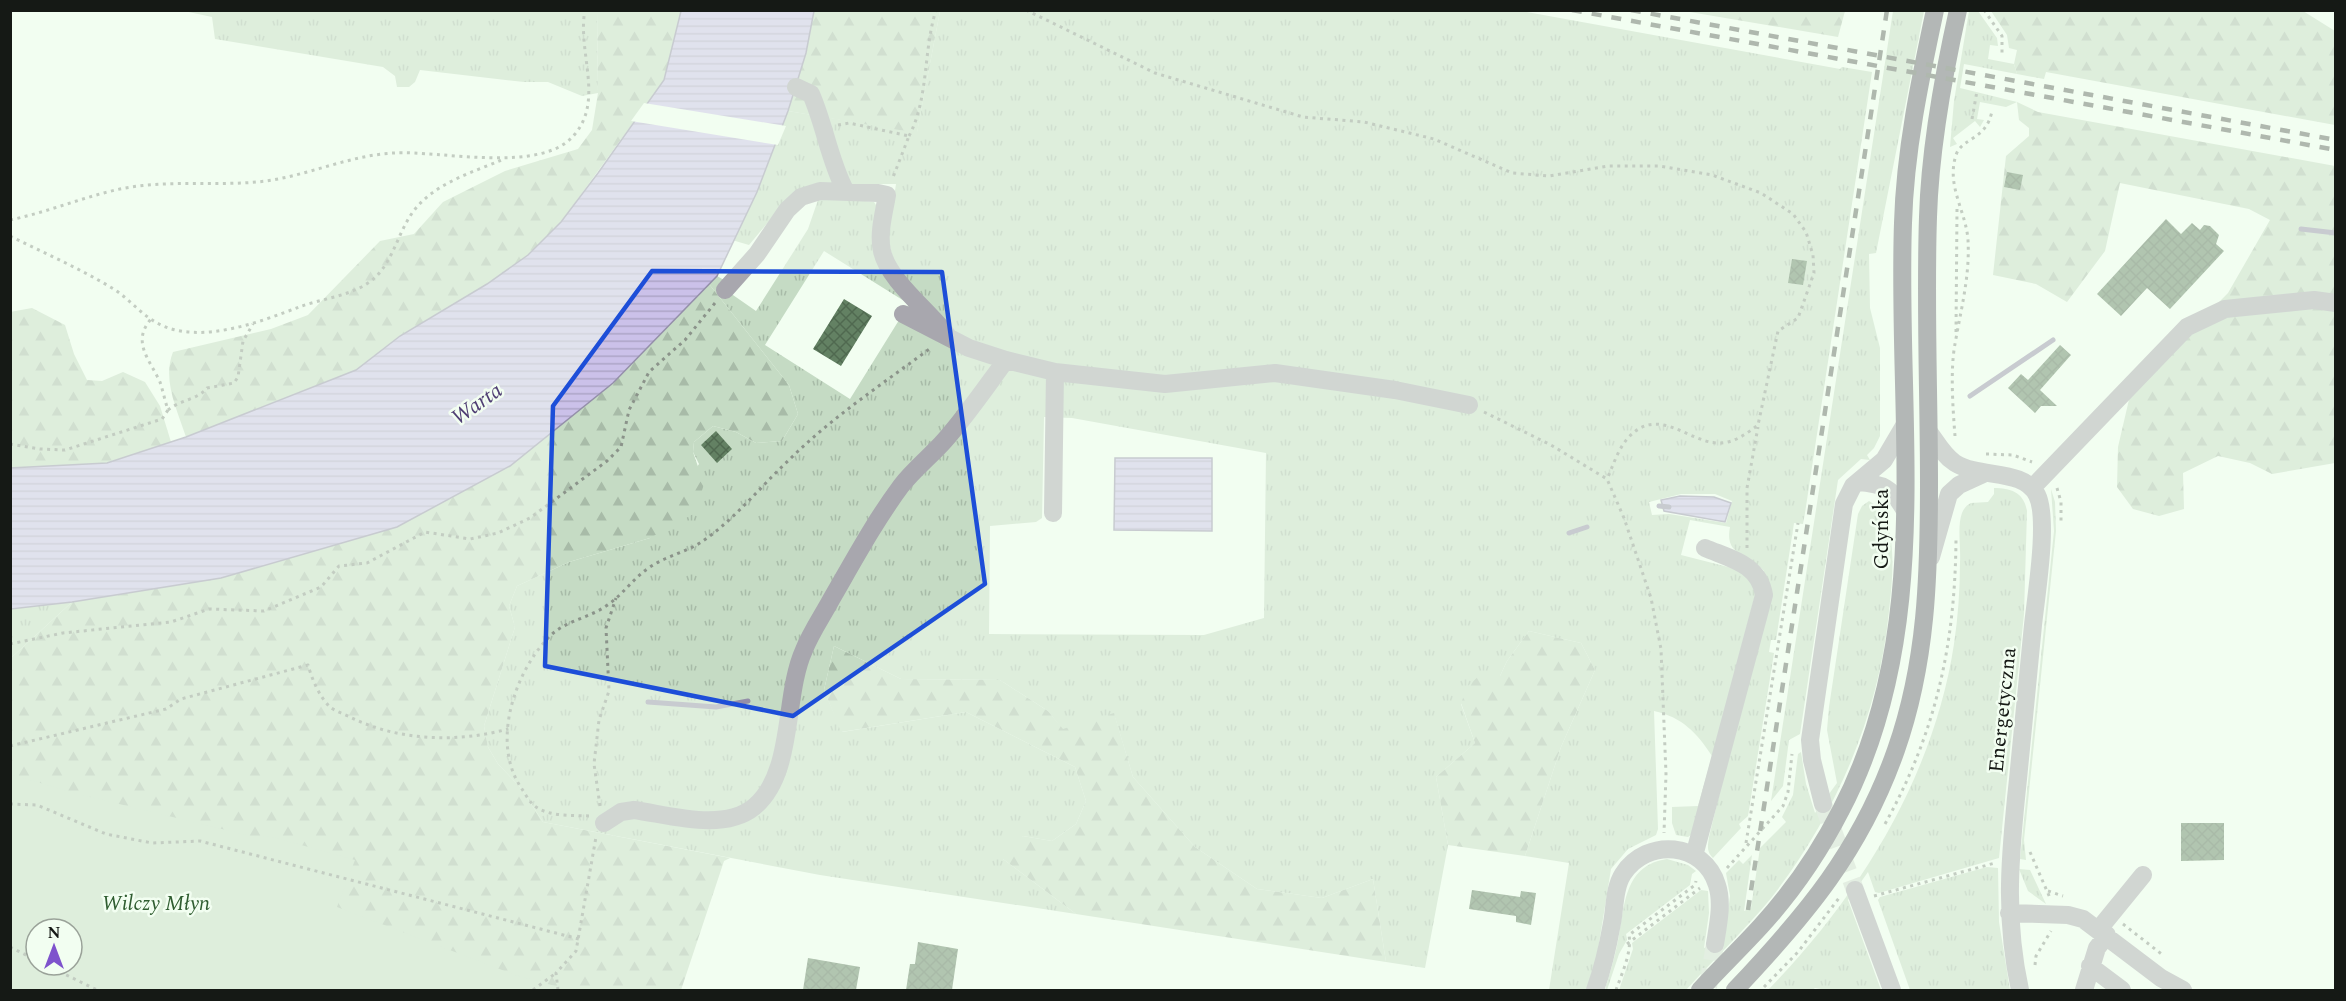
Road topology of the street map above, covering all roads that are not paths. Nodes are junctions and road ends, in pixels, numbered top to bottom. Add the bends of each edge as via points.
1 (1935, 10) edge
2 (1958, 10) edge
3 (796, 87) dead end
4 (845, 190) junction
5 (725, 290) road end
6 (2336, 303) edge
7 (903, 314) dead end
8 (947, 335) junction
9 (1005, 360) junction
10 (1055, 372) junction
11 (1469, 405) road end
12 (1904, 426) junction
13 (1929, 432) junction
14 (1983, 474) junction
15 (1858, 482) junction
16 (2032, 488) junction
17 (1904, 509) junction
18 (1053, 513) dead end
19 (1705, 548) dead end
20 (1929, 562) junction
21 (1822, 804) tunnel mouth
22 (604, 823) road end
23 (1694, 856) junction
24 (2143, 875) dead end
25 (1863, 893) tunnel mouth
26 (2009, 913) junction
27 (2103, 932) junction
28 (1715, 944) tunnel mouth
29 (2090, 966) junction
30 (1604, 987) edge
31 (1700, 990) edge
32 (1735, 990) edge
33 (1892, 990) edge
34 (2020, 990) edge
35 (2084, 990) edge
36 (2122, 990) edge
37 (2183, 990) edge

1 - 12 main road, Gdyńska via 1919,84 1905,184
2 - 13 main road via 1937,127 1928,206
3 - 4 street via 811,94
4 - 5 street via 820,190 801,197
4 - 8 street via 887,195 881,227 882,251 891,272
6 - 16 street via 2314,300 2225,309 2187,327
7 - 8 street
8 - 9 street via 969,348
9 - 10 street
9 - 22 street via 944,441 902,484 863,543 809,639 792,681 786,737 772,783 763,798 734,818 716,820 634,810 621,812
10 - 11 street via 1165,384 1275,373
10 - 18 street
12 - 15 street via 1884,460
12 - 17 main road, Gdyńska
13 - 14 street via 1951,461
13 - 20 main road
14 - 16 street via 2012,476
14 - 20 street via 1949,494
15 - 17 street via 1879,484
15 - 21 street via 1844,504 1810,740
16 - 26 street, Energetyczna via 2040,506 2040,550 2009,862
17 - 31 main road, Gdyńska via 1903,582 1896,645 1882,706 1858,773 1826,836 1792,888
19 - 23 street via 1747,566 1761,582 1764,595
20 - 32 main road via 1924,635 1912,695 1895,751 1872,805 1812,905
23 - 28 street via 1710,869 1718,887 1720,907
23 - 30 street via 1680,849 1663,848 1637,859 1620,880
24 - 27 street
25 - 33 street
26 - 27 street via 2068,915
26 - 34 street, Energetyczna
27 - 29 street
27 - 37 street via 2161,978
29 - 35 street
29 - 36 street

